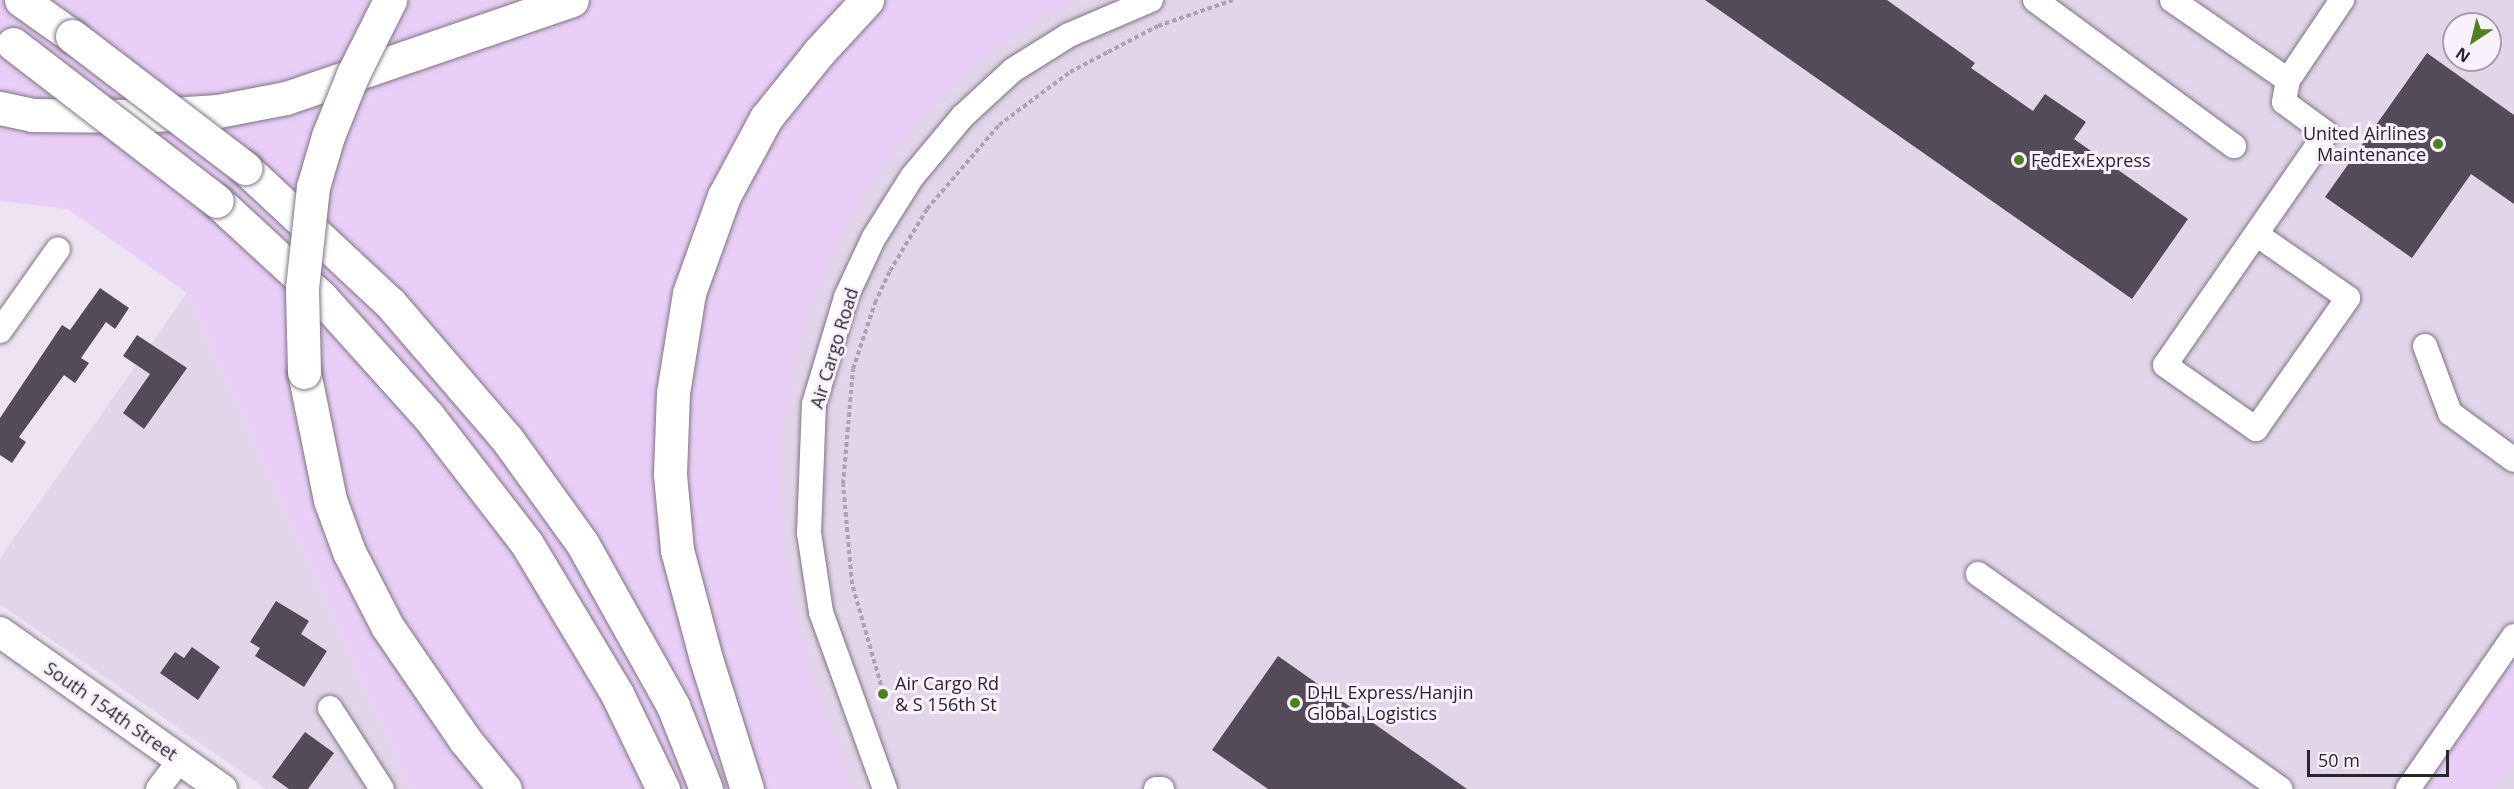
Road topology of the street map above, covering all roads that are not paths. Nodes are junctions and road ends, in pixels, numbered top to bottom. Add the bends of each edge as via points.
1 (21, 0) edge
2 (390, 0) edge
3 (572, 0) edge
4 (867, 0) edge
5 (1151, 0) edge
6 (2035, 0) edge
7 (2172, 0) edge
8 (2342, 0) edge
9 (6, 39) edge
10 (2288, 80) junction
11 (0, 108) edge
12 (2234, 146) dead end
13 (2256, 234) junction
14 (58, 249) dead end
15 (0, 332) edge
16 (2425, 346) dead end
17 (2514, 459) edge
18 (1978, 574) dead end
19 (0, 632) edge
20 (2514, 636) edge
21 (330, 708) dead end
22 (180, 760) junction
23 (371, 784) edge
24 (158, 789) edge
25 (222, 789) edge
26 (506, 789) edge
27 (663, 789) edge
28 (706, 789) edge
29 (747, 789) edge
30 (885, 789) edge
31 (2280, 789) edge
32 (2408, 789) edge

1 - 28 highway, bridge via 245,168 390,303 507,439 582,543 673,706
2 - 26 highway, bridge via 352,74 314,187 302,288 304,372 330,500 350,552 387,626 465,740
3 - 11 highway via 286,98 218,111 140,116 32,115
4 - 29 highway via 766,118 724,196 689,293 673,393 669,474 677,550
5 - 30 street, Air Cargo Road via 1069,35 1013,70 962,117 912,177 873,239 846,297 814,404 809,533 821,612
6 - 12 street
7 - 10 street
8 - 10 street
9 - 27 highway, bridge via 217,201 321,297 429,417 526,544 617,694
10 - 13 street via 2284,102 2326,133
13 - 13 street via 2165,365 2256,429 2348,298
14 - 15 street
16 - 17 street via 2450,413
18 - 31 street
19 - 22 main road, South 154th Street
20 - 32 street
21 - 23 street
22 - 24 street
22 - 25 main road, South 154th Street

